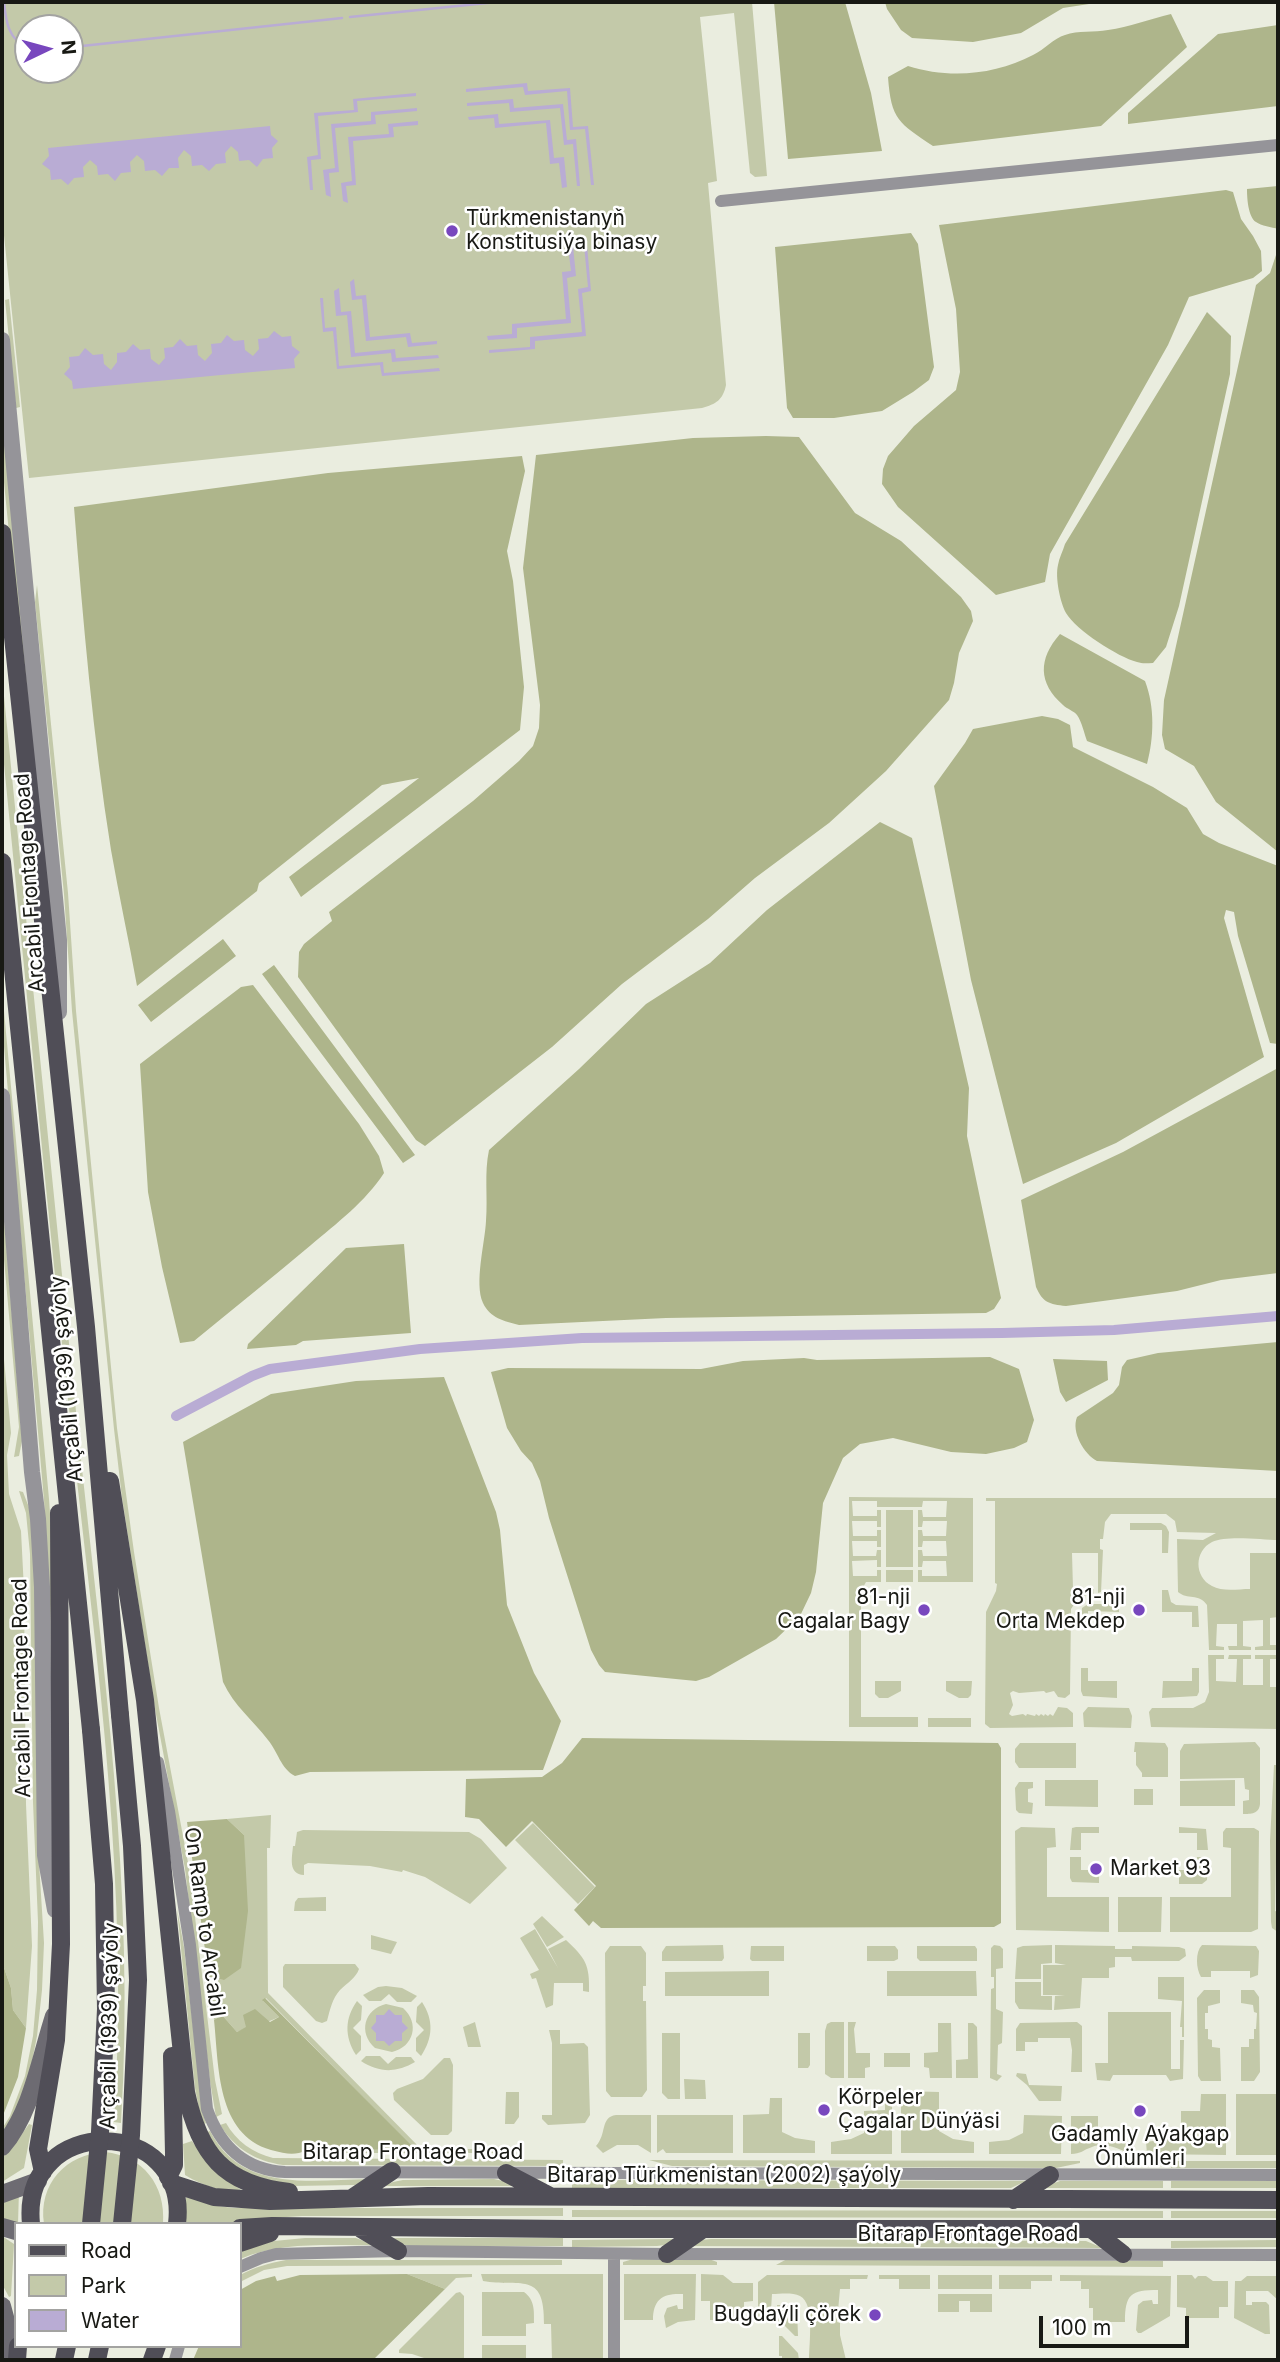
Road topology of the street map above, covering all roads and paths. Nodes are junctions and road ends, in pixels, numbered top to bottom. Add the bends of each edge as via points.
1 (1278, 145) edge
2 (721, 201) dead end
3 (2, 340) edge
4 (2, 533) edge
5 (2, 862) edge
6 (60, 1088) junction
7 (2, 1096) edge
8 (86, 1327) junction
9 (57, 1394) junction
10 (145, 1700) junction
11 (171, 1938) junction
12 (61, 1944) junction
13 (60, 1996) junction
14 (226, 2146) joint
15 (2, 2147) edge
16 (392, 2171) junction
17 (506, 2173) junction
18 (1050, 2175) junction
19 (1278, 2175) edge
20 (40, 2177) junction
21 (170, 2180) junction
22 (2, 2194) edge
23 (354, 2198) junction
24 (553, 2198) junction
25 (1013, 2200) junction
26 (1278, 2200) edge
27 (31, 2222) edge
28 (91, 2222) edge
29 (122, 2222) edge
30 (177, 2222) edge
31 (326, 2227) junction
32 (358, 2227) junction
33 (242, 2228) edge
34 (703, 2229) junction
35 (1278, 2229) edge
36 (1091, 2230) junction
37 (242, 2242) edge
38 (398, 2251) junction
39 (614, 2253) junction
40 (667, 2254) junction
41 (1123, 2255) junction
42 (1278, 2255) edge
43 (242, 2266) edge
44 (2, 2306) edge
45 (15, 2360) edge
46 (614, 2360) edge

1 - 2 street
3 - 6 street, Arcabil Frontage Road via 59,940
4 - 6 main road, Arçabil (1939) şaýoly
5 - 9 main road, Arçabil (1939) şaýoly
6 - 8 main road, Arçabil (1939) şaýoly
7 - 12 street, Arcabil Frontage Road via 40,1546 46,1855
8 - 10 main road
8 - 29 main road, Arçabil (1939) şaýoly, bridge via 132,1846 138,1980
9 - 12 main road
9 - 28 main road, Arçabil (1939) şaýoly, bridge via 104,1884 106,2009
10 - 11 main road
10 - 14 street, On Ramp to Arcabil via 190,1945 207,2109
11 - 21 main road via 174,2165
11 - 23 main road via 186,2092 193,2123 210,2153 237,2178 253,2185
12 - 13 main road
13 - 15 main road via 31,2092
13 - 20 main road via 38,2148
14 - 16 street, Bitarap Frontage Road via 243,2160 273,2171
16 - 17 street, Bitarap Frontage Road
16 - 23 main road
17 - 18 street, Bitarap Frontage Road
17 - 24 main road
18 - 19 street, Bitarap Frontage Road
18 - 25 main road
20 - 21 main road via 57,2156 96,2140 138,2148 155,2160
20 - 22 main road
20 - 27 main road via 30,2207
21 - 23 main road, Bitarap Türkmenistan (2002) şaýoly via 214,2197 242,2200
21 - 30 main road
23 - 24 main road, Bitarap Türkmenistan (2002) şaýoly
24 - 25 main road, Bitarap Türkmenistan (2002) şaýoly
25 - 26 main road, Bitarap Türkmenistan (2002) şaýoly
31 - 32 main road
31 - 33 main road
31 - 37 main road via 271,2233
32 - 34 main road
32 - 38 main road
34 - 36 main road
34 - 40 main road
35 - 36 main road
36 - 41 main road
38 - 39 street, Bitarap Frontage Road
38 - 43 street, Bitarap Frontage Road via 276,2254
39 - 40 street, Bitarap Frontage Road
39 - 46 street
40 - 41 street, Bitarap Frontage Road
41 - 42 street, Bitarap Frontage Road
44 - 45 main road

